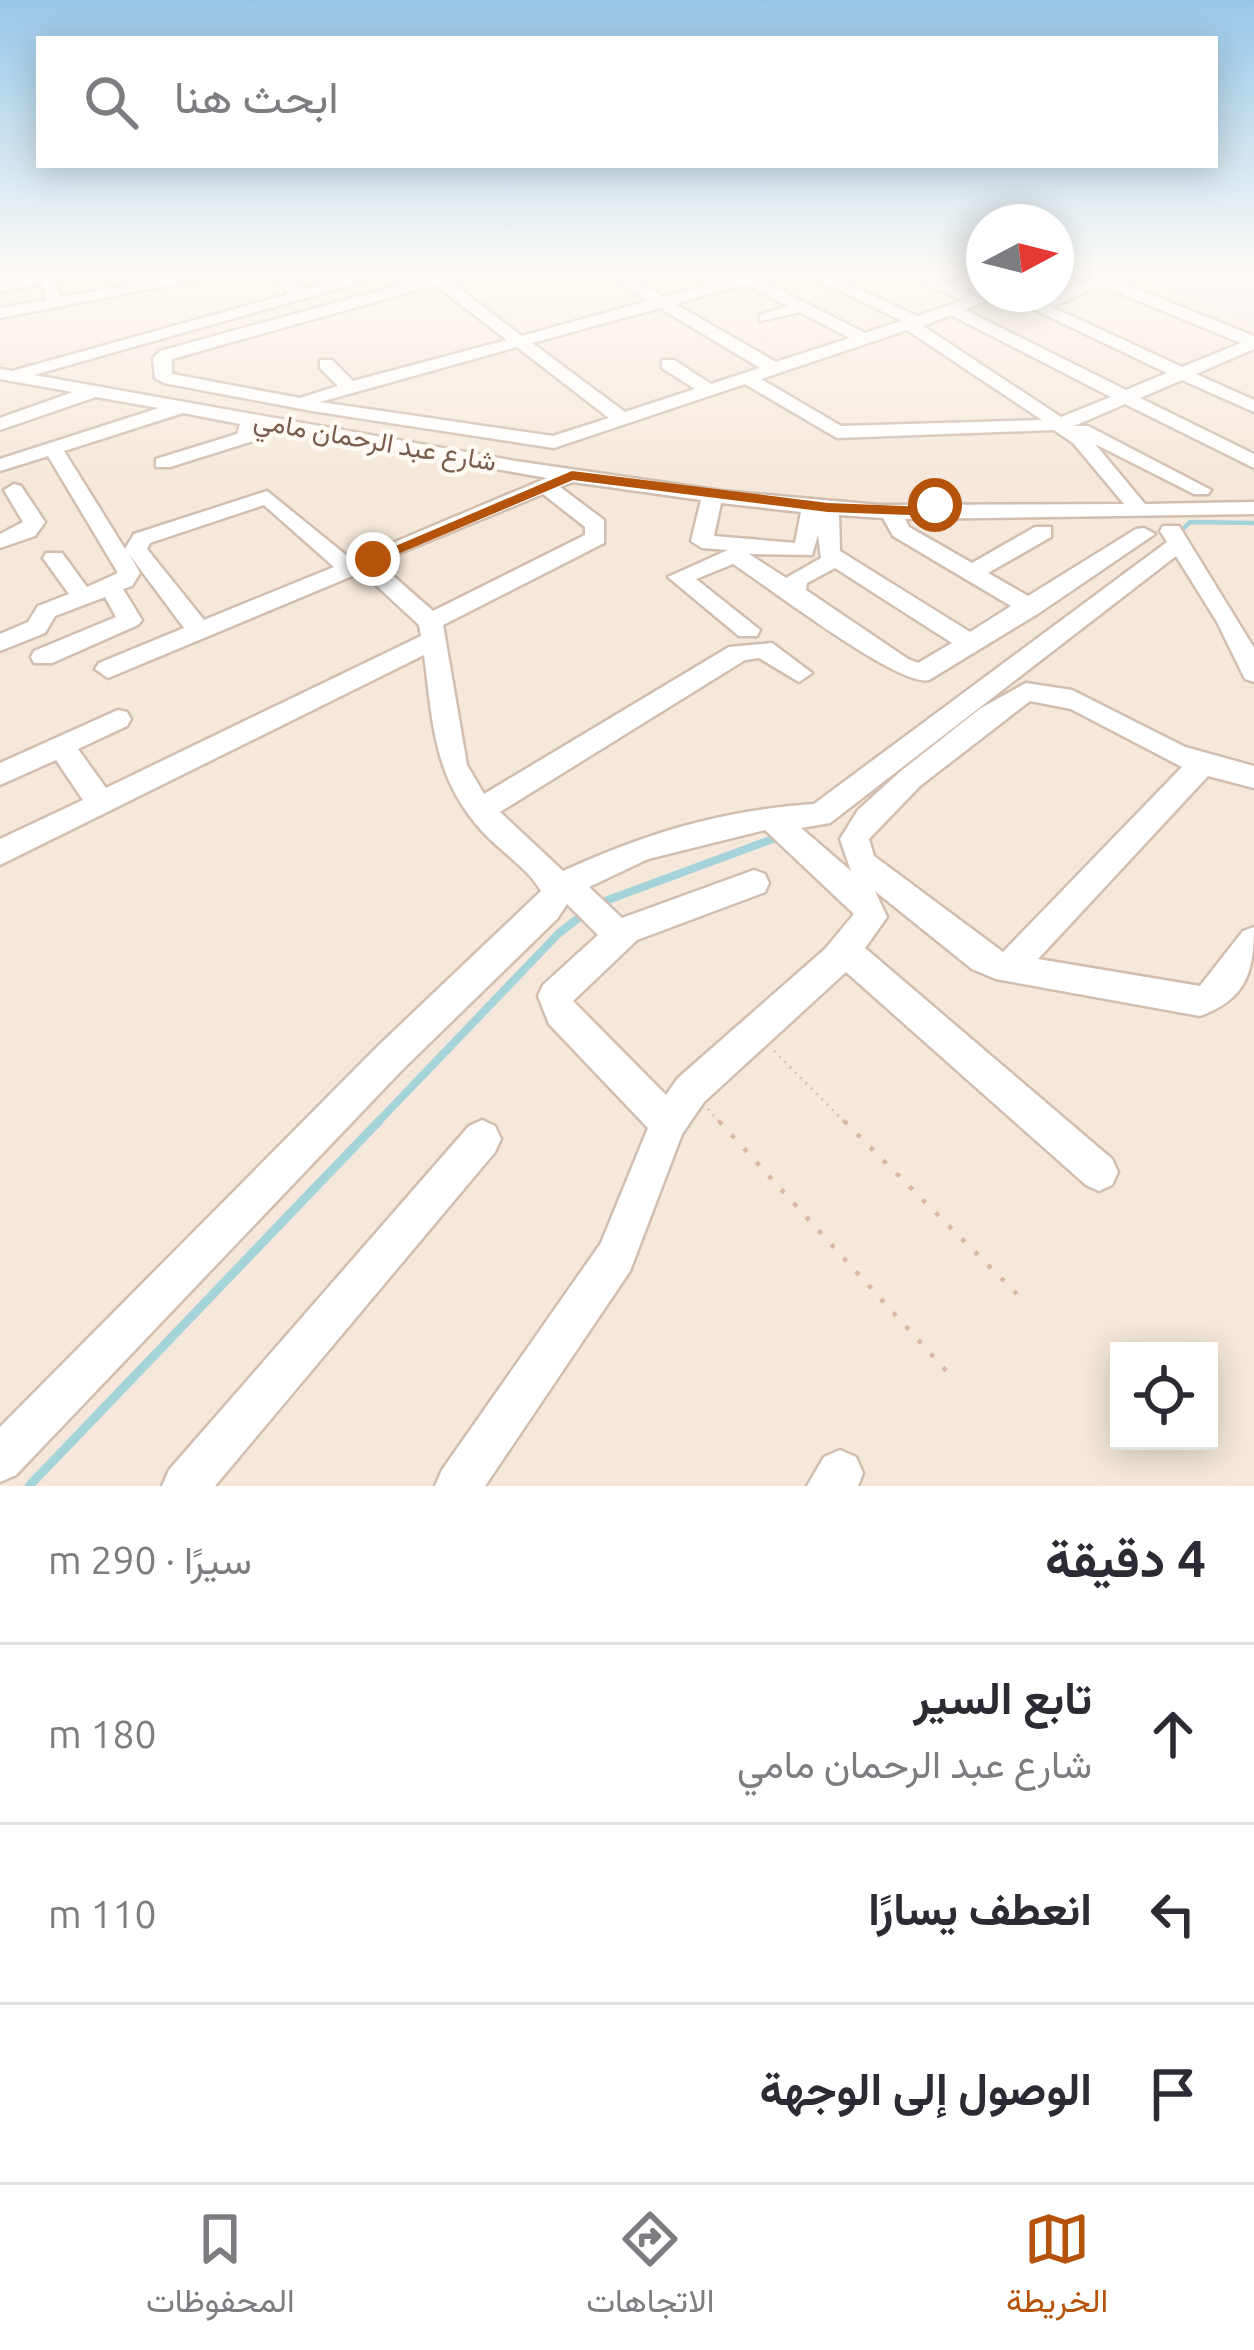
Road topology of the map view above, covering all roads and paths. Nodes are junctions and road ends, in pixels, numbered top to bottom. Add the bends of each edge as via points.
1 (98, 341) edge
2 (215, 341) edge
3 (519, 341) edge
4 (532, 341) edge
5 (727, 341) edge
6 (862, 341) edge
7 (940, 341) edge
8 (1028, 341) edge
9 (1112, 341) edge
10 (1254, 342) edge
11 (523, 344) junction
12 (326, 364) dead end
13 (668, 364) dead end
14 (776, 370) junction
15 (1178, 372) junction
16 (5, 377) edge
17 (749, 380) junction
18 (352, 390) junction
19 (96, 391) junction
20 (711, 392) junction
21 (1123, 397) junction
22 (290, 401) junction
23 (317, 402) junction
24 (185, 406) junction
25 (1254, 407) edge
26 (254, 420) junction
27 (625, 421) junction
28 (1063, 423) junction
29 (0, 424) edge
30 (53, 448) junction
31 (1254, 462) edge
32 (163, 463) dead end
33 (0, 465) edge
34 (572, 476) junction
35 (547, 487) junction
36 (14, 490) dead end
37 (1201, 490) junction
38 (1254, 491) edge
39 (713, 494) junction
40 (1140, 503) junction
41 (821, 507) junction
42 (1254, 508) edge
43 (890, 511) junction
44 (1043, 532) dead end
45 (1144, 534) dead end
46 (0, 541) edge
47 (1179, 543) junction
48 (740, 551) junction
49 (54, 557) dead end
50 (373, 559) junction
51 (835, 559) junction
52 (349, 569) junction
53 (972, 573) junction
54 (110, 586) junction
55 (794, 593) junction
56 (83, 597) junction
57 (1030, 608) junction
58 (1229, 622) junction
59 (200, 631) junction
60 (433, 631) junction
61 (748, 631) dead end
62 (1254, 634) edge
63 (0, 644) edge
64 (972, 644) junction
65 (43, 657) dead end
66 (108, 670) dead end
67 (799, 673) dead end
68 (1254, 673) edge
69 (118, 719) dead end
70 (61, 746) junction
71 (1201, 765) junction
72 (0, 775) edge
73 (1254, 776) edge
74 (101, 804) junction
75 (480, 810) junction
76 (774, 820) junction
77 (0, 854) edge
78 (754, 883) dead end
79 (561, 885) junction
80 (620, 936) junction
81 (1254, 941) edge
82 (845, 951) junction
83 (1008, 969) junction
84 (755, 1033) junction
85 (691, 1090) junction
86 (668, 1123) junction
87 (482, 1139) dead end
88 (1099, 1172) dead end
89 (1017, 1294) dead end
90 (950, 1375) dead end
91 (0, 1459) edge
92 (185, 1486) edge
93 (458, 1486) edge

1 - 16 street
2 - 22 street via 166,355 164,378
3 - 11 street
4 - 11 street
5 - 14 street
6 - 14 street
7 - 28 street
8 - 21 street
9 - 15 street
10 - 15 street
11 - 18 street
11 - 27 street
12 - 18 street
13 - 20 street
14 - 17 street
15 - 21 street
15 - 25 street
16 - 19 street, شارع عبد الرحمان مامي
17 - 20 street
17 - 28 street via 837,432
18 - 23 street
19 - 24 street, شارع عبد الرحمان مامي
19 - 29 street
20 - 27 street
21 - 28 street
21 - 31 street
22 - 23 street
22 - 26 street
23 - 26 street
23 - 27 street via 540,442
24 - 26 street, شارع عبد الرحمان مامي
24 - 30 street
26 - 32 street via 243,439
26 - 34 street, شارع عبد الرحمان مامي
28 - 37 street
28 - 40 street
30 - 33 street
30 - 54 street via 129,572
34 - 35 street
34 - 39 street, شارع عبد الرحمان مامي
35 - 50 street
35 - 60 street via 596,525 596,538
36 - 46 street via 33,527
37 - 38 street
37 - 40 street
39 - 41 street, شارع عبد الرحمان مامي
39 - 48 street via 702,541
40 - 42 street
40 - 43 street, شارع عبد الرحمان مامي via 946,497 936,502 937,512
40 - 47 street
41 - 43 street, شارع عبد الرحمان مامي
41 - 48 street via 804,550
41 - 51 street via 826,549
43 - 53 street via 901,531
44 - 53 street
45 - 57 street
47 - 58 street
47 - 76 street via 820,815
48 - 55 street
48 - 61 street via 679,577
49 - 56 street
50 - 52 street
50 - 60 street via 371,568
51 - 55 street via 796,580
51 - 64 street
52 - 59 street
52 - 59 street via 266,496 142,539 136,549
53 - 57 street
54 - 56 street
54 - 65 street via 130,620
55 - 64 street via 911,673 930,672
56 - 63 street via 46,611 37,627
57 - 64 street
58 - 62 street
58 - 68 street
59 - 66 street
60 - 74 street
60 - 75 street via 453,765
67 - 75 street via 763,649 738,653
69 - 70 street
70 - 72 street
70 - 74 street
71 - 73 street
71 - 83 street
71 - 83 street via 1058,693 1026,692 856,832 863,866
74 - 77 street
75 - 79 street
76 - 79 street via 641,849
76 - 82 street via 864,901 872,917
78 - 80 street
79 - 80 street
79 - 91 street via 546,910 389,1059
80 - 86 street via 562,985 556,1006
81 - 83 street via 1214,995 1200,1001
82 - 84 street
82 - 88 street
84 - 85 street
84 - 89 path
85 - 86 street
85 - 90 path
86 - 93 street via 616,1257
87 - 92 street

